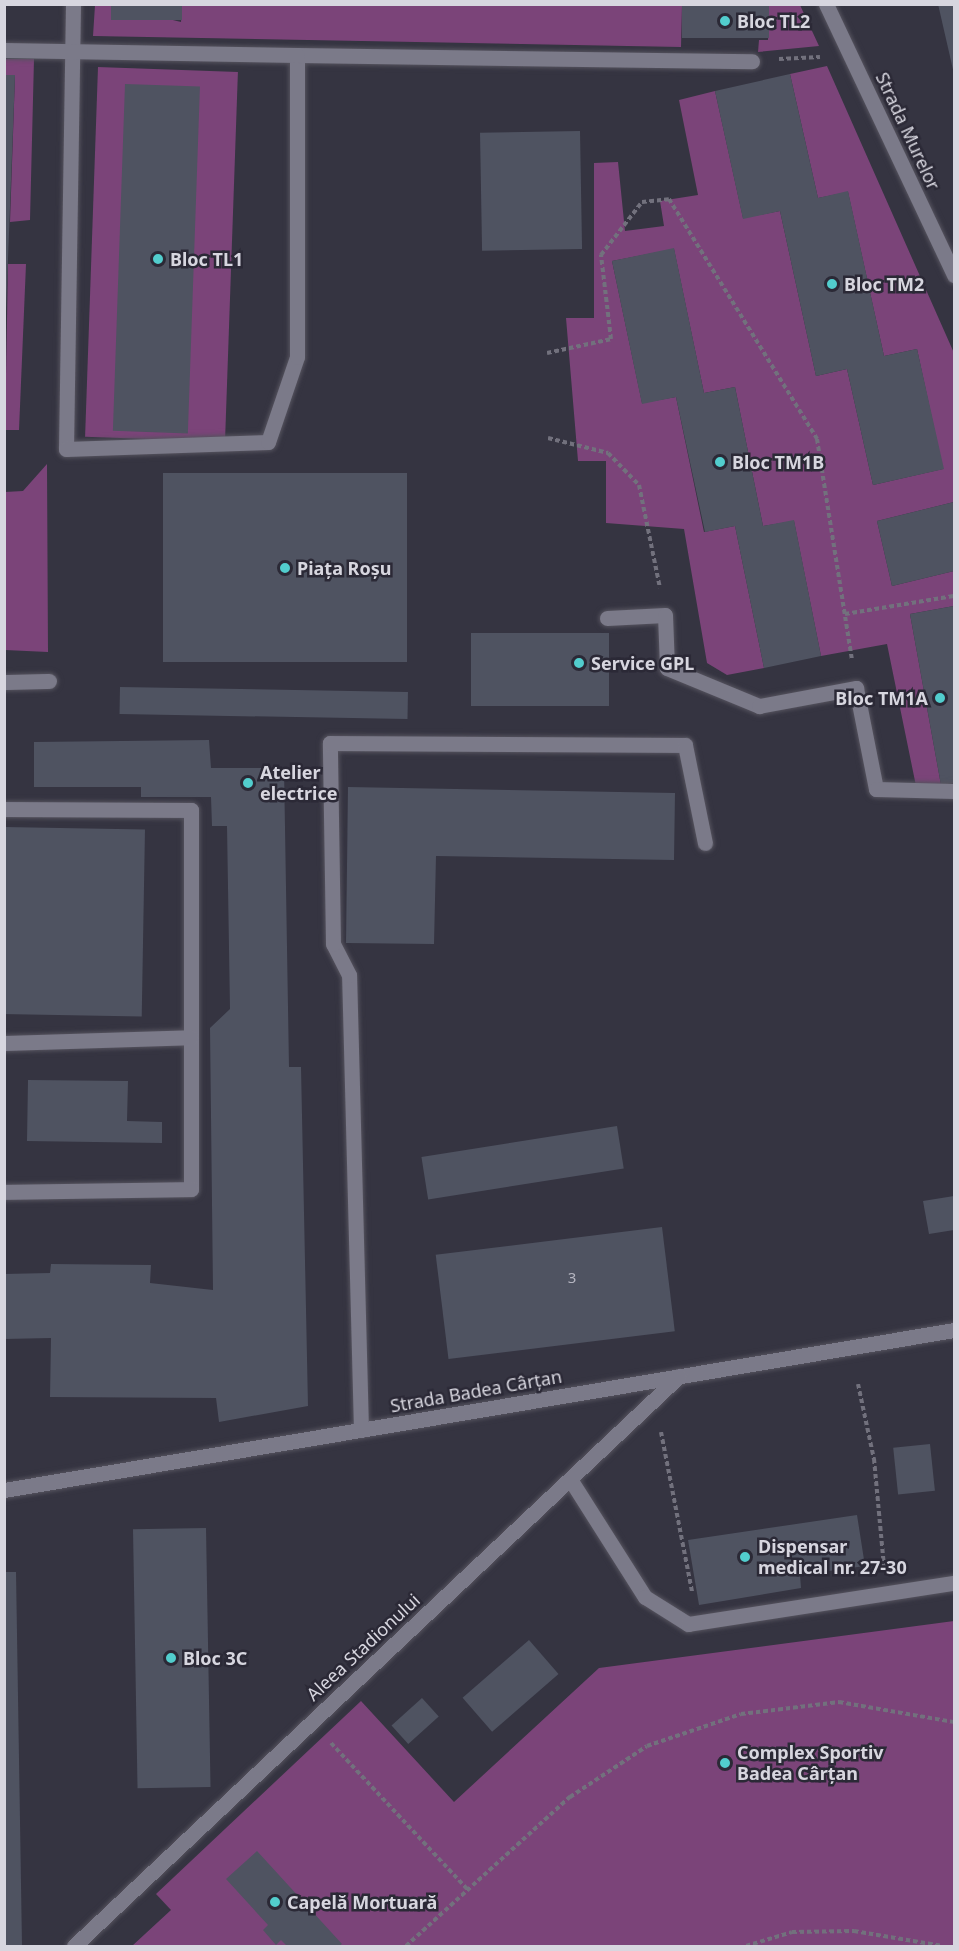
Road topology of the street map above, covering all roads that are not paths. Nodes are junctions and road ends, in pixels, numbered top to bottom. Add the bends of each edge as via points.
1 (73, 4) edge
2 (826, 4) edge
3 (4, 51) edge
4 (72, 51) junction
5 (297, 55) junction
6 (752, 61) road end
7 (954, 275) edge
8 (607, 618) dead end
9 (4, 681) edge
10 (49, 681) dead end
11 (954, 790) edge
12 (4, 809) edge
13 (705, 843) dead end
14 (191, 1037) junction
15 (4, 1043) edge
16 (4, 1192) edge
17 (954, 1330) edge
18 (679, 1376) junction
19 (360, 1430) junction
20 (570, 1479) junction
21 (4, 1490) edge
22 (954, 1583) edge
23 (74, 1947) edge

1 - 4 street
2 - 7 street, Strada Murelor
3 - 4 street
4 - 5 street
4 - 5 street via 66,448 268,442 297,357
5 - 6 street
8 - 11 street via 665,615 667,668 759,706 856,688 876,789
9 - 10 street
12 - 14 street via 191,810
13 - 19 street via 685,745 330,744 333,944 349,975
14 - 15 street
14 - 16 street via 191,1189
17 - 18 street, Strada Badea Cârțan
18 - 19 street, Strada Badea Cârțan
18 - 20 street, Aleea Stadionului
19 - 21 street, Strada Badea Cârțan
20 - 22 street via 645,1597 688,1624
20 - 23 street, Aleea Stadionului

